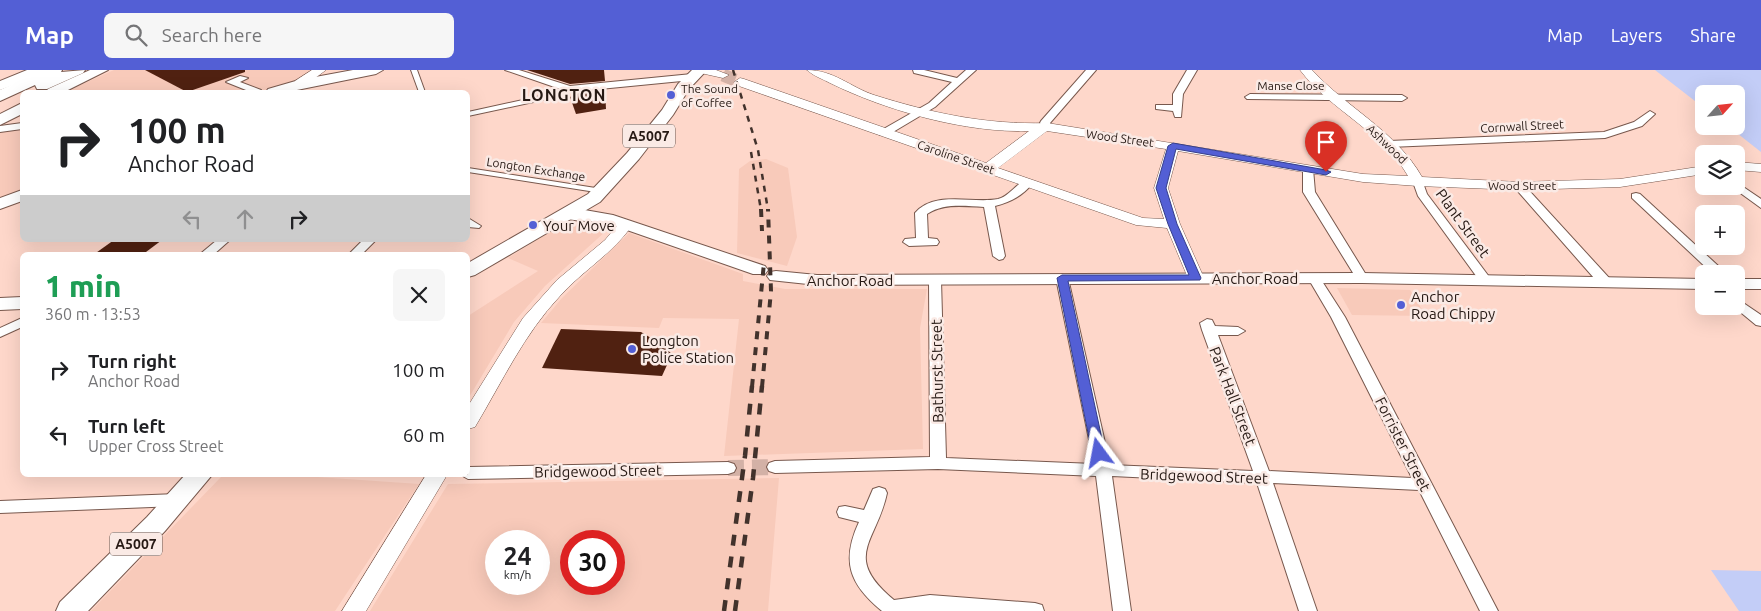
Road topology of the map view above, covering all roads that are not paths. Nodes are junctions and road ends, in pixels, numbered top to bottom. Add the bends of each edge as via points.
1 (39, 70) edge
2 (55, 70) edge
3 (78, 70) edge
4 (101, 70) edge
5 (320, 70) edge
6 (376, 70) edge
7 (414, 70) edge
8 (510, 70) edge
9 (813, 70) edge
10 (971, 70) edge
11 (1091, 70) edge
12 (1306, 70) edge
13 (917, 71) edge
14 (1189, 71) edge
15 (696, 72) edge
16 (724, 76) dead end
17 (243, 78) dead end
18 (960, 81) junction
19 (740, 82) tunnel mouth
20 (299, 84) junction
21 (0, 86) edge
22 (570, 89) junction
23 (33, 90) edge
24 (57, 90) edge
25 (253, 90) edge
26 (280, 90) edge
27 (421, 90) edge
28 (0, 96) edge
29 (20, 96) edge
30 (1250, 97) dead end
31 (1332, 97) junction
32 (1402, 98) dead end
33 (0, 106) edge
34 (1159, 107) dead end
35 (20, 109) edge
36 (918, 112) junction
37 (470, 114) edge
38 (1650, 114) dead end
39 (0, 120) edge
40 (20, 126) edge
41 (1043, 128) junction
42 (0, 129) edge
43 (884, 133) junction
44 (1389, 144) junction
45 (1173, 146) junction
46 (1745, 167) edge
47 (989, 168) junction
48 (1761, 168) edge
49 (1308, 169) junction
50 (470, 170) edge
51 (1695, 171) edge
52 (1418, 182) junction
53 (1028, 183) junction
54 (1519, 186) junction
55 (1745, 192) edge
56 (598, 194) junction
57 (20, 196) edge
58 (1636, 196) dead end
59 (0, 204) edge
60 (989, 204) junction
61 (1761, 205) edge
62 (564, 215) junction
63 (607, 218) junction
64 (626, 224) junction
65 (1173, 224) junction
66 (221, 242) edge
67 (909, 242) dead end
68 (367, 243) edge
69 (209, 252) edge
70 (357, 252) edge
71 (999, 256) dead end
72 (1711, 265) edge
73 (470, 270) edge
74 (758, 270) dead end
75 (776, 276) dead end
76 (1062, 278) junction
77 (1196, 278) junction
78 (1314, 278) junction
79 (1362, 278) junction
80 (935, 280) junction
81 (1486, 281) junction
82 (1606, 283) junction
83 (1695, 284) edge
84 (1745, 284) edge
85 (1761, 284) edge
86 (20, 303) edge
87 (0, 304) edge
88 (1745, 309) edge
89 (1761, 322) edge
90 (20, 323) edge
91 (1238, 330) dead end
92 (0, 333) edge
93 (470, 419) edge
94 (938, 463) junction
95 (775, 466) tunnel mouth
96 (728, 468) tunnel mouth
97 (1103, 471) junction
98 (470, 473) edge
99 (198, 477) edge
100 (435, 477) edge
101 (1264, 478) junction
102 (1424, 484) junction
103 (879, 494) dead end
104 (177, 500) junction
105 (0, 507) edge
106 (845, 512) dead end
107 (869, 518) junction
108 (890, 609) edge
109 (70, 611) edge
110 (354, 611) edge
111 (1035, 611) edge
112 (1122, 611) edge
113 (1308, 611) edge
114 (1489, 611) edge

1 - 21 main road
2 - 28 highway
3 - 23 highway
4 - 24 main road
5 - 20 street
6 - 20 main road
7 - 27 street
8 - 22 street
9 - 36 street, Wood Street via 868,97
10 - 18 street
11 - 41 street
12 - 31 street, Ashwood
13 - 18 street
14 - 34 street via 1178,94 1178,112
15 - 16 street
15 - 22 street
15 - 56 main road, A5007 via 657,126
17 - 25 street via 231,82
18 - 36 street via 932,105
19 - 43 street, Caroline Street
20 - 26 main road
22 - 37 street via 552,96
29 - 33 highway
30 - 31 street, Manse Close
31 - 32 street, Manse Close
31 - 44 street, Ashwood
35 - 39 main road
36 - 41 street, Wood Street via 972,123
36 - 43 street
38 - 44 street, Cornwall Street via 1638,124 1605,135
40 - 42 street
41 - 45 street, Wood Street
41 - 47 street
43 - 47 street, Caroline Street
44 - 52 street, Ashwood via 1411,167
45 - 49 street, Wood Street
45 - 65 street via 1161,188
46 - 48 street
47 - 53 street, Caroline Street
49 - 52 street, Wood Street via 1362,178
49 - 79 street via 1310,192
50 - 56 street, Longton Exchange
51 - 54 street, Wood Street via 1620,183
52 - 54 street, Wood Street
52 - 81 street, Plant Street via 1422,194
53 - 60 street via 1010,198
53 - 65 street, Caroline Street via 1141,222
54 - 82 street
55 - 61 street
56 - 62 main road, A5007
56 - 63 main road
57 - 59 main road
58 - 72 street
60 - 67 street via 931,206 921,213 928,242
60 - 71 street
62 - 63 main road
62 - 73 main road, A5007
63 - 64 main road
64 - 74 main road
64 - 93 street via 608,246 555,290 528,321
65 - 77 street
66 - 69 street
68 - 70 street
75 - 80 main road, Anchor Road via 817,280
76 - 77 main road, Anchor Road
76 - 80 main road, Anchor Road
76 - 97 street
77 - 78 main road, Anchor Road
78 - 79 main road, Anchor Road
78 - 102 street, Forrister Street via 1338,317
79 - 81 main road, Anchor Road
80 - 94 street, Bathurst Street
81 - 82 main road, Anchor Road
82 - 83 main road, Anchor Road
84 - 85 main road
86 - 87 main road
88 - 89 street
90 - 92 street
91 - 101 street, Park Hall Street via 1208,326
94 - 95 street, Bridgewood Street
94 - 97 street, Bridgewood Street
96 - 98 street, Bridgewood Street
97 - 101 street, Bridgewood Street
97 - 112 street
99 - 104 main road, A5007
100 - 110 street
101 - 102 street, Bridgewood Street
101 - 113 street, Park Hall Street
102 - 114 street, Forrister Street
103 - 107 street
104 - 105 street
104 - 109 main road, A5007
106 - 107 street
107 - 108 street via 858,548 856,568 873,594
108 - 111 street via 930,603

